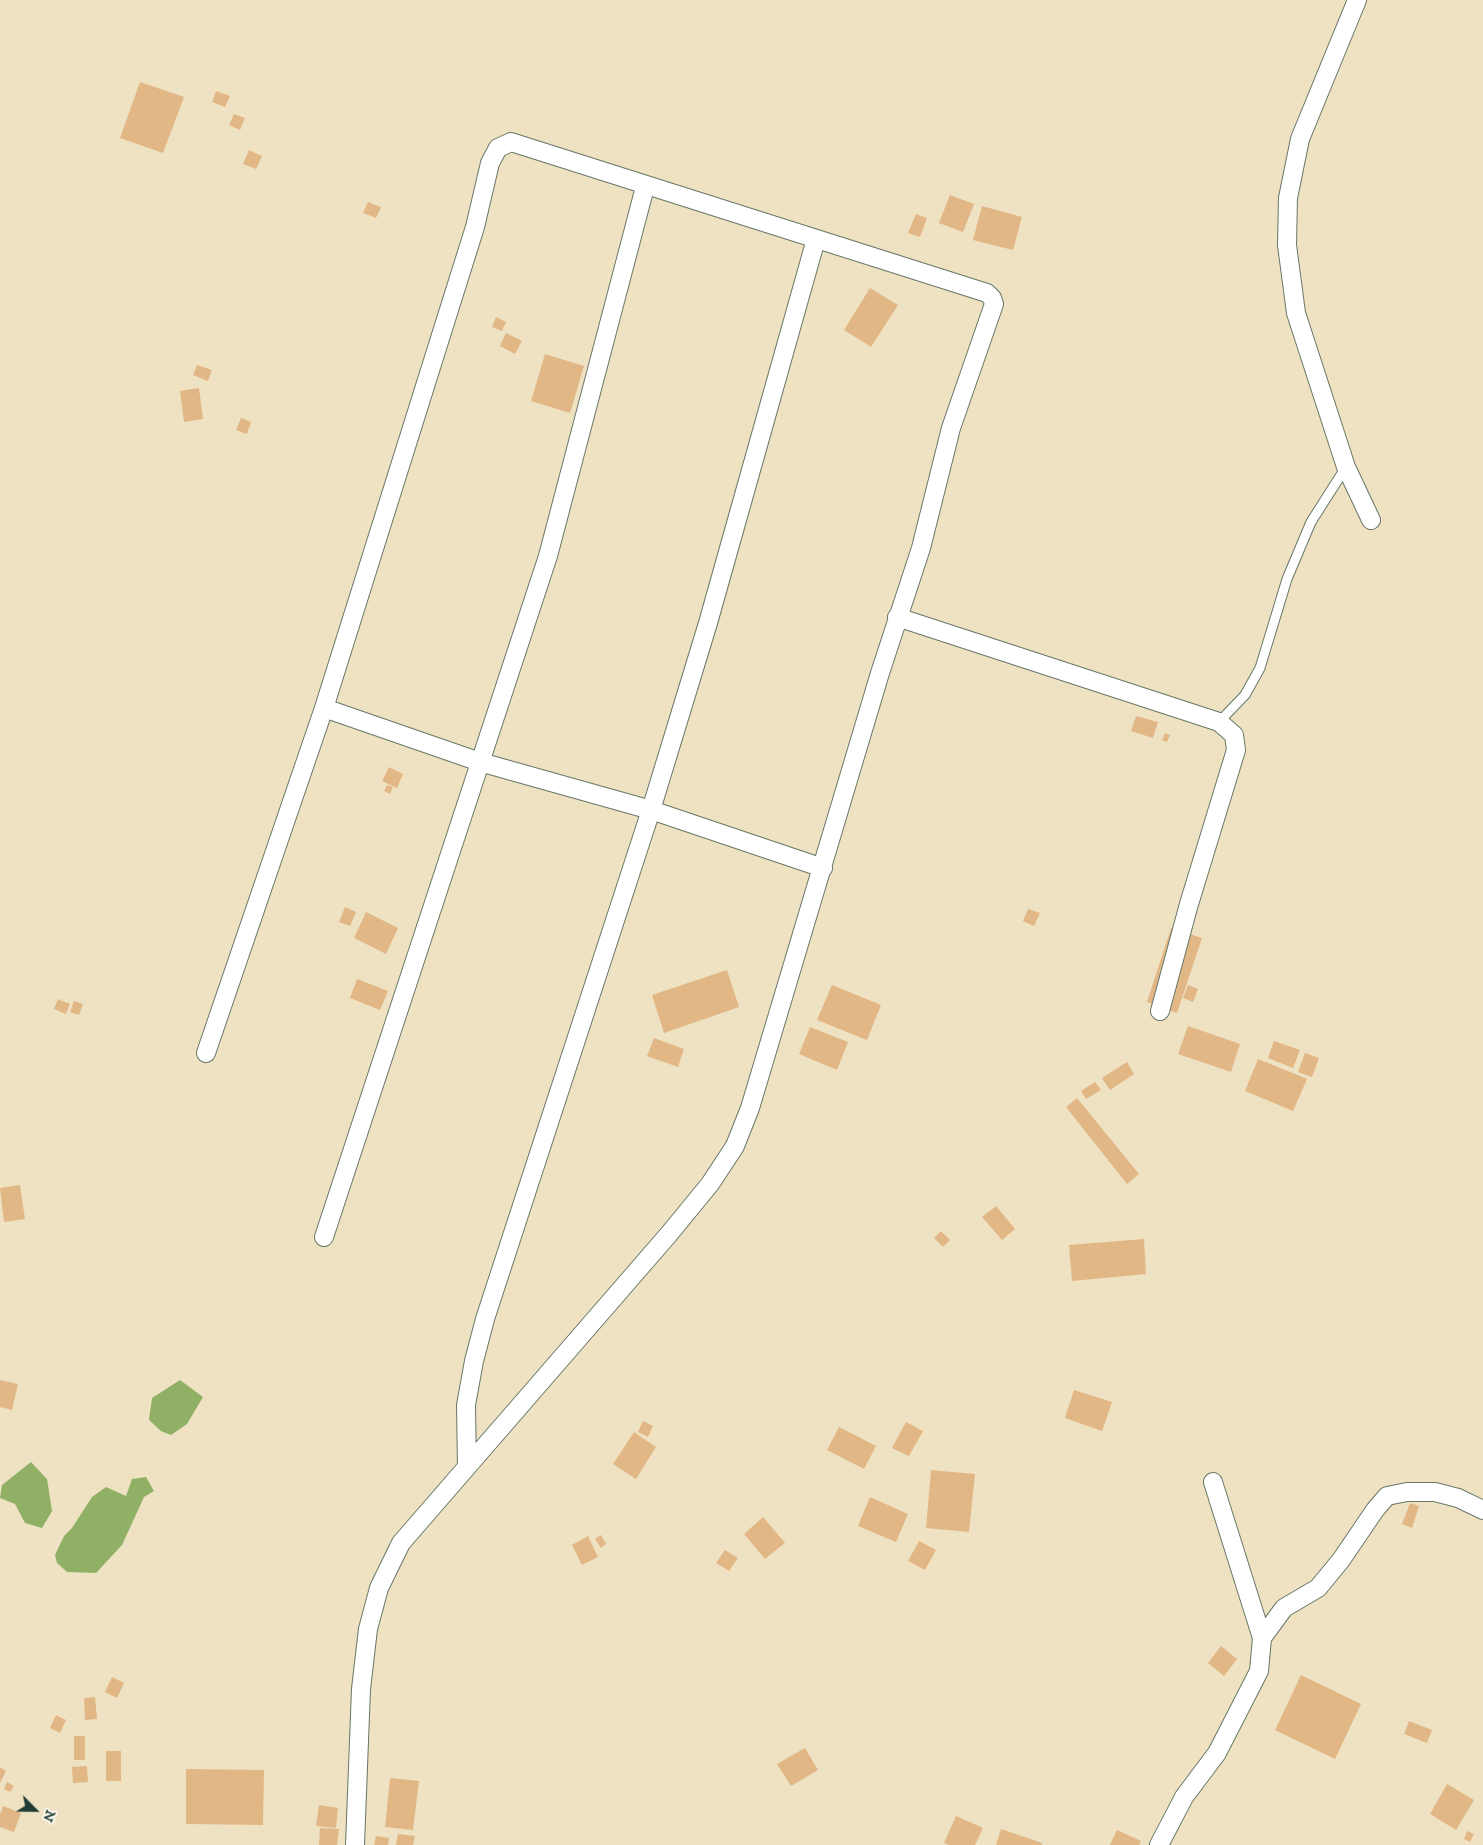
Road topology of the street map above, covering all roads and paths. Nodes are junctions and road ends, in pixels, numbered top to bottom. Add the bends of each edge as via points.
1 (1357, 0) edge
2 (645, 187) junction
3 (816, 239) junction
4 (1346, 467) junction
5 (1371, 520) dead end
6 (897, 617) junction
7 (324, 708) junction
8 (1219, 722) junction
9 (480, 762) junction
10 (651, 810) junction
11 (822, 868) junction
12 (1160, 1011) dead end
13 (206, 1053) dead end
14 (324, 1237) dead end
15 (467, 1467) junction
16 (1213, 1482) dead end
17 (1483, 1510) edge
18 (1262, 1638) junction
19 (355, 1845) edge
20 (1158, 1845) edge

1 - 4 street via 1300,139 1288,198 1287,246 1296,313
2 - 3 street
2 - 7 street via 511,142 498,148 490,163 475,227
2 - 9 street via 548,556
3 - 6 street via 987,293 994,304 951,428 921,548
3 - 10 street via 708,623
4 - 5 street
4 - 8 lane via 1308,530 1287,579 1260,668 1245,695
6 - 8 street
6 - 11 street
7 - 9 street
7 - 13 street
8 - 12 street via 1234,735 1236,750
9 - 10 street
9 - 14 street
10 - 11 street
10 - 15 street via 485,1319 466,1405
11 - 15 street via 750,1108 735,1146 710,1184 669,1234
15 - 19 street via 401,1543 379,1588 368,1629 361,1689
16 - 18 street
17 - 18 street via 1435,1492 1387,1496 1318,1588 1284,1608
18 - 20 street via 1259,1671 1246,1700 1217,1753 1184,1797

